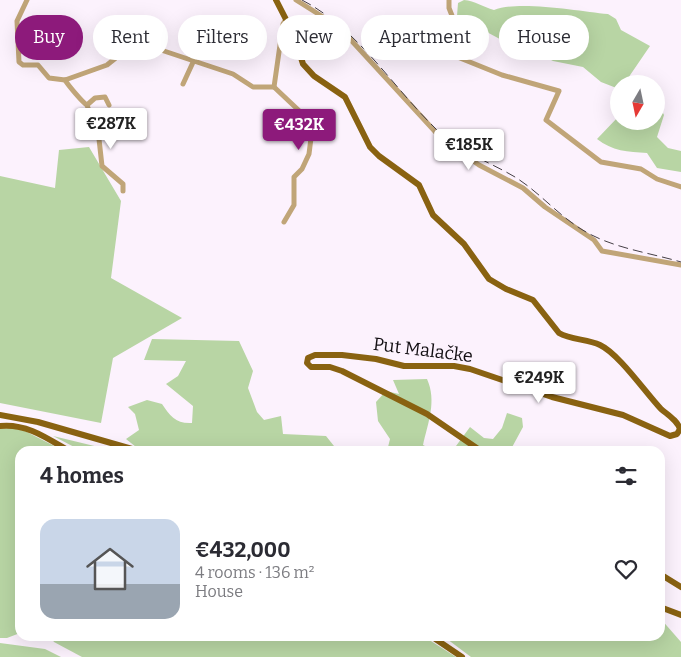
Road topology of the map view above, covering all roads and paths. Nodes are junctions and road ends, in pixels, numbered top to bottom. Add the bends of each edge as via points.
1 (28, 0) edge
2 (276, 0) edge
3 (296, 0) edge
4 (449, 0) edge
5 (283, 15) edge
6 (178, 55) edge
7 (193, 60) edge
8 (196, 60) edge
9 (277, 60) edge
10 (304, 60) edge
11 (65, 80) junction
12 (183, 84) dead end
13 (274, 87) junction
14 (87, 105) junction
15 (109, 105) dead end
16 (681, 187) edge
17 (123, 191) dead end
18 (284, 222) dead end
19 (681, 265) edge
20 (0, 415) edge
21 (0, 426) edge
22 (679, 436) edge
23 (60, 446) edge
24 (122, 446) edge
25 (474, 446) edge
26 (665, 577) edge
27 (681, 586) edge
28 (665, 609) edge
29 (681, 615) edge
30 (438, 641) edge
31 (462, 657) edge

1 - 11 street via 17,21 20,64 38,65 49,78
2 - 5 main road, Put Malačke
3 - 19 street via 339,27 441,138 479,165 523,188 594,240 602,251
4 - 16 street via 458,31 455,56 502,75 558,91 546,120 566,137 601,162 641,169 657,179
6 - 11 street via 158,49 140,50
7 - 12 street
8 - 13 street via 233,74 254,87
9 - 13 street
10 - 22 main road, Put Malačke via 307,69 345,97 370,147 419,185 433,215 464,244 489,279 533,300 565,337 594,342 611,353 679,426
11 - 14 street
13 - 18 street via 310,121 312,130 309,154 302,169 294,176 294,205
14 - 15 street via 95,98 105,97
14 - 17 street via 99,139 102,166 123,184
20 - 24 main road via 38,422
21 - 23 main road via 13,425 31,430
22 - 25 main road, Put Malačke via 670,436 623,415 552,397 470,369 404,366 342,355 308,358 310,366 342,371 427,414
26 - 27 main road
28 - 29 main road
30 - 31 main road

